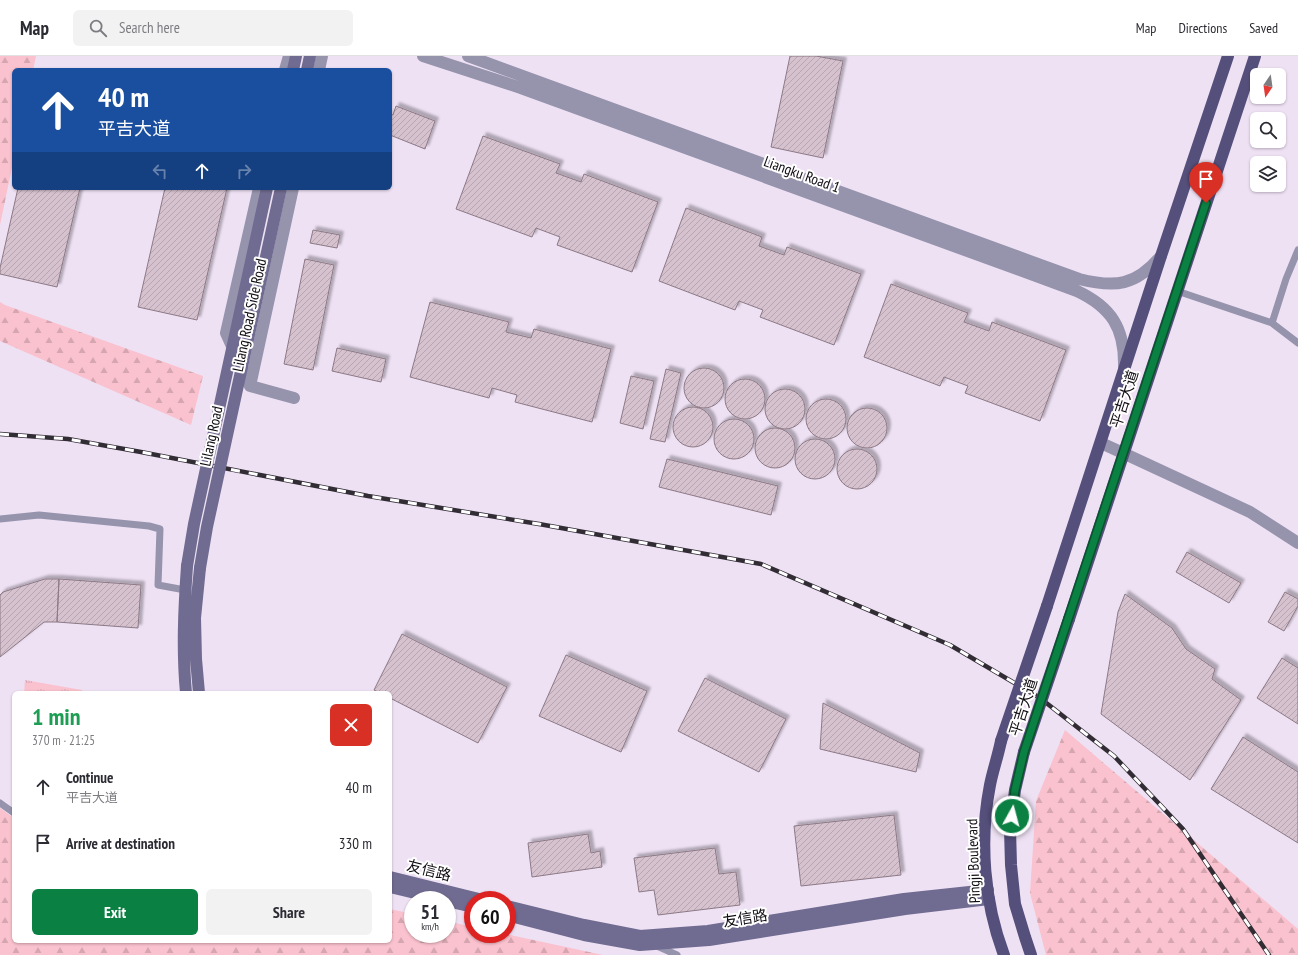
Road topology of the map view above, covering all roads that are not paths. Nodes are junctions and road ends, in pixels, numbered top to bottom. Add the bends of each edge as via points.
1 (289, 56) edge
2 (296, 56) edge
3 (310, 56) edge
4 (322, 56) edge
5 (423, 56) edge
6 (468, 56) edge
7 (1228, 56) edge
8 (1255, 56) edge
9 (286, 68) edge
10 (293, 68) edge
11 (307, 68) edge
12 (319, 68) edge
13 (259, 190) edge
14 (267, 190) edge
15 (281, 190) edge
16 (293, 190) edge
17 (1298, 250) edge
18 (1161, 256) junction
19 (1177, 291) junction
20 (1272, 323) junction
21 (1298, 343) edge
22 (1124, 369) junction
23 (250, 386) junction
24 (294, 398) dead end
25 (1101, 444) junction
26 (1123, 452) junction
27 (0, 520) edge
28 (1298, 543) edge
29 (185, 590) junction
30 (186, 691) edge
31 (199, 691) edge
32 (1001, 741) joint
33 (0, 803) edge
34 (12, 812) edge
35 (392, 877) edge
36 (392, 887) edge
37 (407, 891) edge
38 (464, 895) edge
39 (989, 895) junction
40 (516, 908) edge
41 (516, 917) edge
42 (654, 944) junction
43 (677, 955) edge
44 (1004, 955) edge
45 (1031, 955) edge

1 - 9 street
2 - 10 street
3 - 11 street
4 - 12 street
5 - 22 street, Liangku Road 1 via 521,88 1090,297 1114,320 1121,335
6 - 18 street, Liangku Road 1 via 1079,279 1112,284 1129,281 1141,276
7 - 18 main road, 平吉大道
8 - 19 main road, 平吉大道
13 - 23 street, Lilang Road Side Road via 226,333
14 - 29 street, Lilang Road, bridge via 194,524
15 - 31 street, Lilang Road, bridge via 200,568 196,618
16 - 23 street, Lilang Road Side Road
17 - 20 lane
18 - 22 main road, 平吉大道
19 - 20 lane
19 - 26 main road, 平吉大道
20 - 21 lane
22 - 25 main road, 平吉大道
23 - 24 street
25 - 26 street
25 - 32 main road, 平吉大道, bridge
26 - 28 street via 1250,512
26 - 45 main road, 平吉大道, bridge via 1024,752 1015,790 1011,821 1011,865 1015,904
27 - 29 lane via 39,515 160,529 158,584
29 - 30 street, Lilang Road via 183,661
32 - 39 main road, Pingji Boulevard via 990,786 985,828
33 - 34 lane
35 - 38 street, 友信路
36 - 37 street, 友信路
39 - 40 street, 友信路 via 897,901 708,931 640,936
39 - 42 street, 友信路 via 709,940
39 - 44 main road, Pingji Boulevard via 990,908
41 - 42 street, 友信路 via 591,936 640,945
42 - 43 lane

